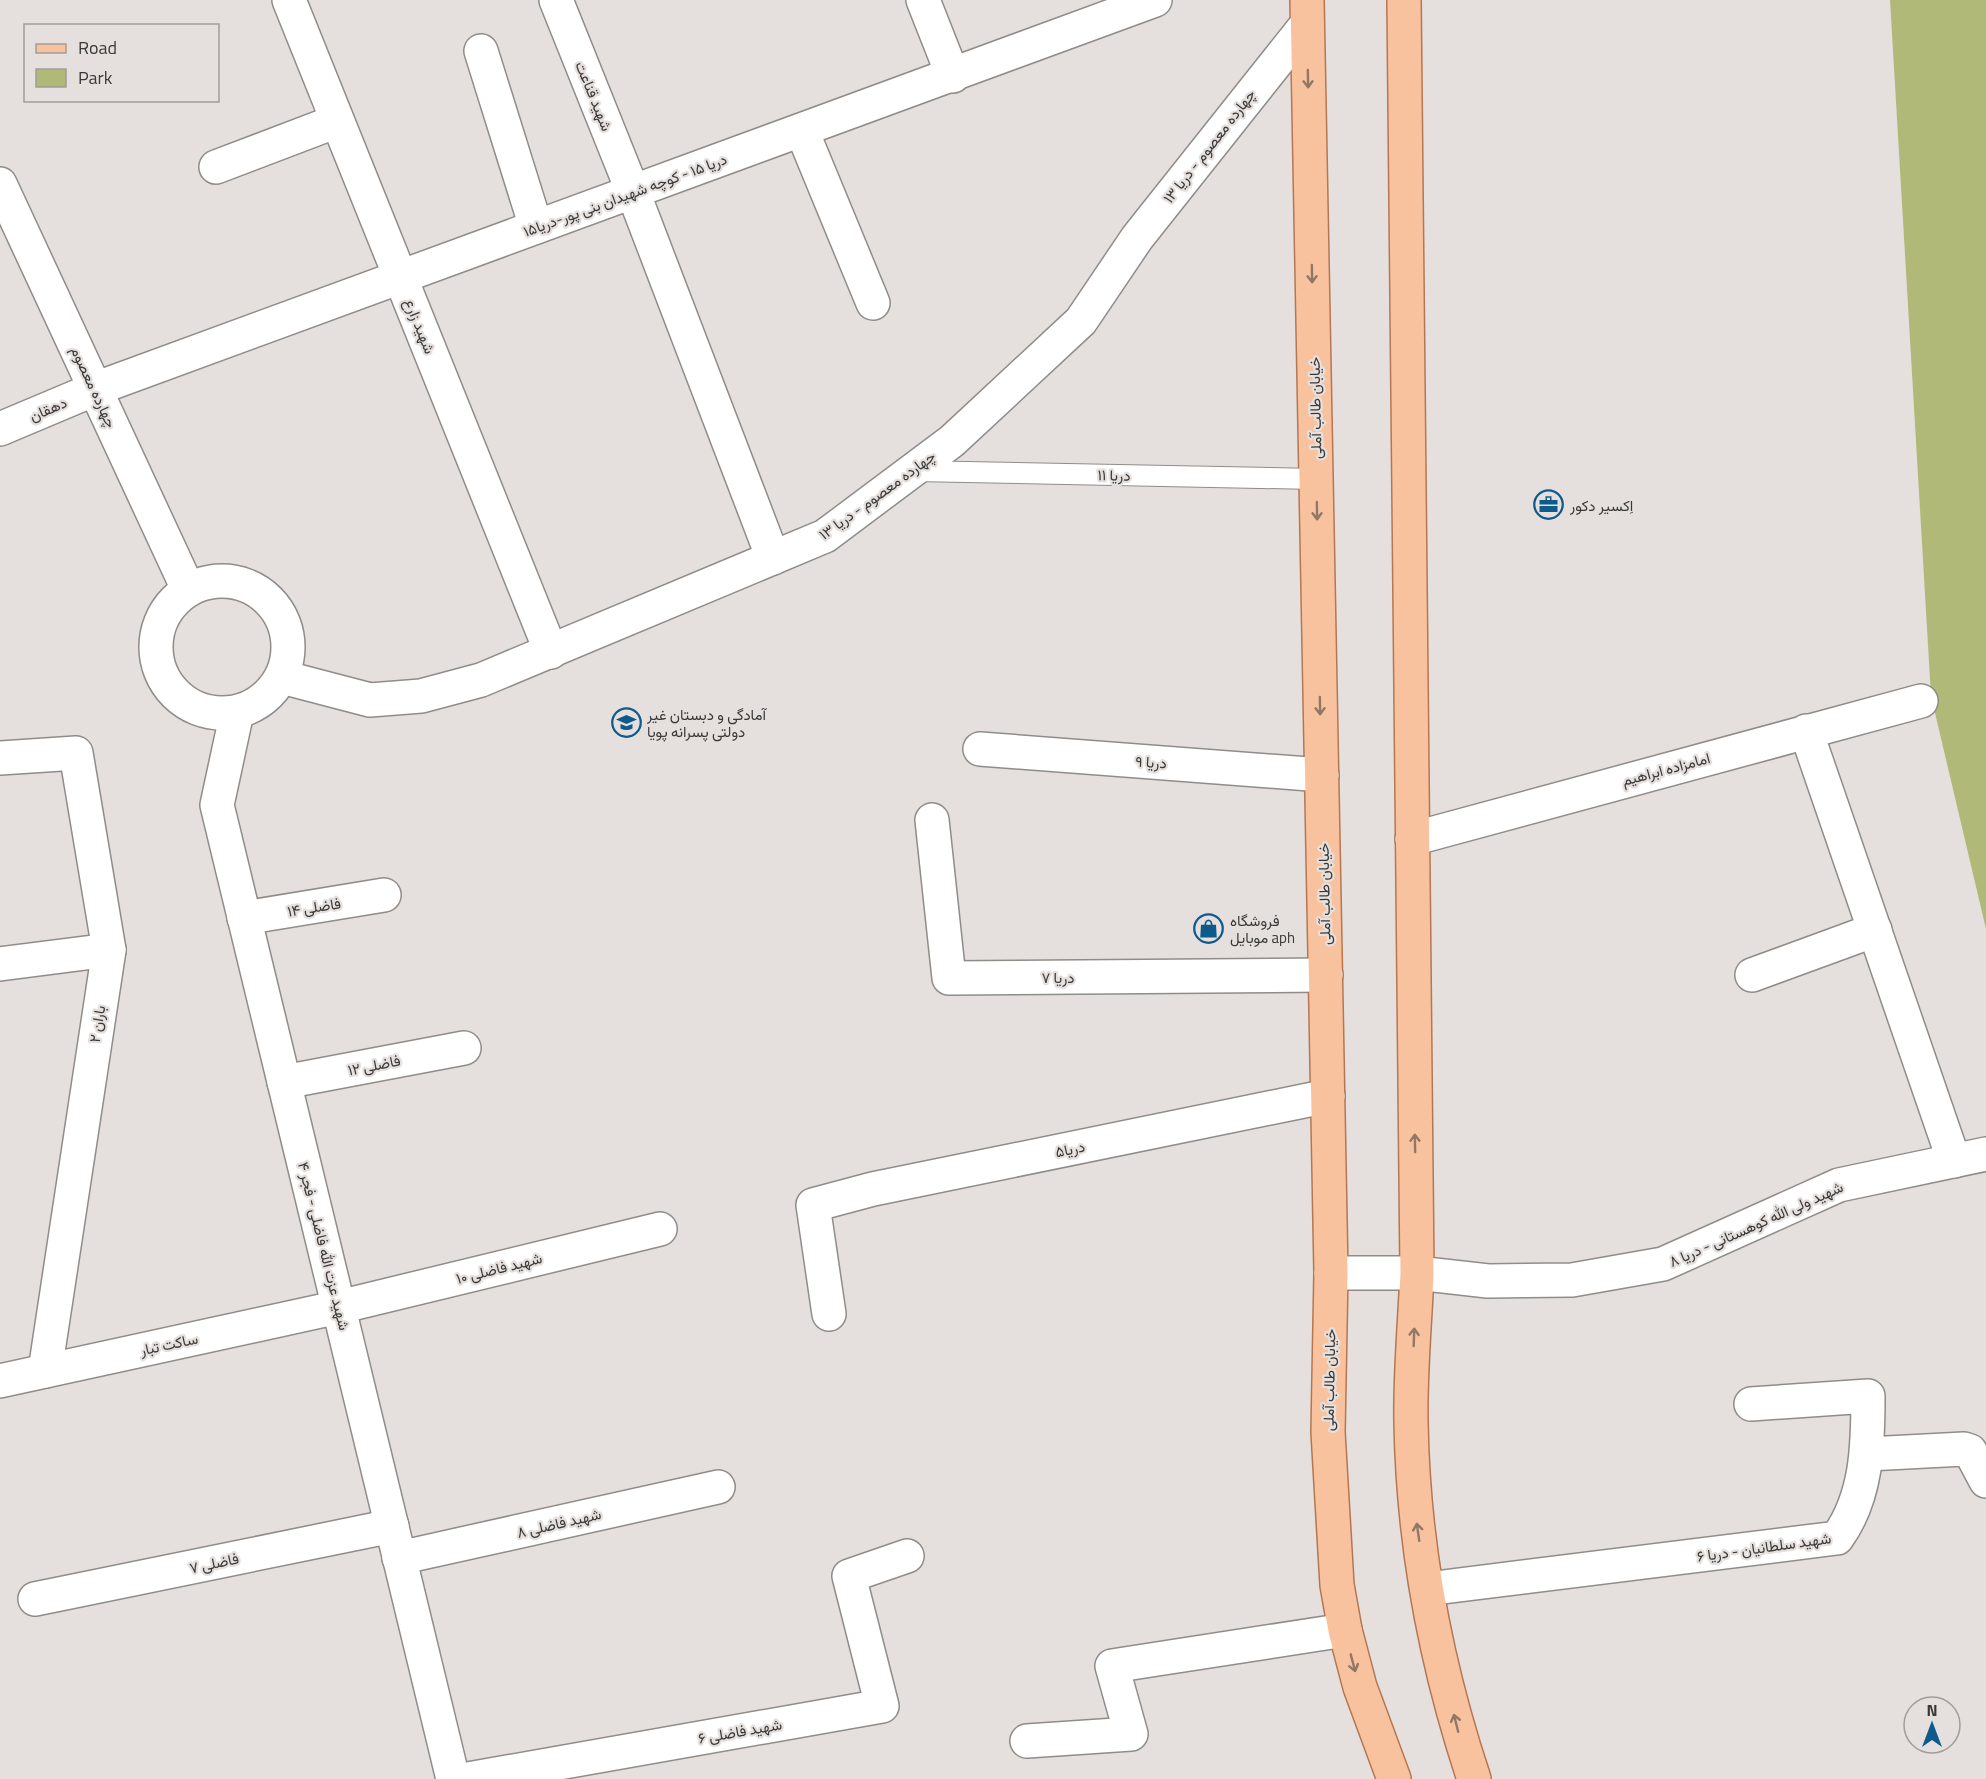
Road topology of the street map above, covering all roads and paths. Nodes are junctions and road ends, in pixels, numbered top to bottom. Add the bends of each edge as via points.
1 (289, 0) edge
2 (556, 0) edge
3 (923, 0) edge
4 (1155, 0) edge
5 (1404, 0) edge
6 (1307, 12) edge
7 (481, 51) dead end
8 (953, 76) junction
9 (338, 121) junction
10 (802, 131) junction
11 (216, 167) dead end
12 (0, 184) edge
13 (633, 192) junction
14 (536, 227) junction
15 (400, 277) junction
16 (873, 303) dead end
17 (95, 389) junction
18 (0, 429) edge
19 (912, 471) junction
20 (1316, 479) junction
21 (773, 558) junction
22 (188, 589) junction
23 (551, 652) junction
24 (282, 677) junction
25 (1921, 701) dead end
26 (237, 712) junction
27 (1806, 731) junction
28 (980, 749) dead end
29 (0, 758) edge
30 (1322, 775) junction
31 (932, 820) dead end
32 (1412, 839) junction
33 (384, 895) dead end
34 (244, 918) junction
35 (1875, 930) junction
36 (109, 950) junction
37 (0, 964) edge
38 (1326, 975) junction
39 (1752, 975) dead end
40 (464, 1048) dead end
41 (284, 1082) junction
42 (1328, 1096) junction
43 (1986, 1154) edge
44 (1954, 1161) junction
45 (660, 1229) dead end
46 (1331, 1272) junction
47 (1417, 1272) junction
48 (339, 1307) junction
49 (829, 1314) dead end
50 (45, 1371) junction
51 (0, 1381) edge
52 (1751, 1404) dead end
53 (1868, 1454) junction
54 (1986, 1481) edge
55 (718, 1487) dead end
56 (392, 1526) junction
57 (907, 1556) dead end
58 (399, 1558) junction
59 (1426, 1589) junction
60 (35, 1599) dead end
61 (1345, 1630) junction
62 (1027, 1741) dead end
63 (453, 1779) edge
64 (468, 1779) edge
65 (1394, 1779) edge
66 (1474, 1779) edge

1 - 9 street, شهید زارع
2 - 13 street, شهید قناعت
3 - 8 street
4 - 8 street, دریا ۱۵ - كوچه شهيدان بنی پور-دريا۱۵
5 - 32 main road
6 - 19 street, چهارده معصوم - دریا ۱۳ via 1137,238 1081,321 952,441
6 -> 20 main road, خیابان طالب آملی
7 - 14 street
8 - 10 street, دریا ۱۵ - كوچه شهيدان بنی پور-دريا۱۵
9 - 11 street
9 - 15 street, شهید زارع
10 - 13 street, دریا ۱۵ - كوچه شهيدان بنی پور-دريا۱۵
10 - 16 street
12 - 17 street, چهارده معصوم
13 - 14 street, دریا ۱۵ - كوچه شهيدان بنی پور-دريا۱۵
13 - 21 street, شهید قناعت
14 - 15 street, دریا ۱۵ - كوچه شهيدان بنی پور-دريا۱۵
15 - 17 street, دریا ۱۵ - كوچه شهيدان بنی پور-دريا۱۵
15 - 23 street, شهید زارع
17 - 18 street, دهقان
17 - 22 street, چهارده معصوم
19 - 20 lane, دریا ۱۱
19 - 21 street, چهارده معصوم - دریا ۱۳ via 825,536
20 -> 30 main road, خیابان طالب آملی
21 - 23 street, چهارده معصوم - دریا ۱۳
22 - 24 street via 208,582 230,581 250,586 268,599 281,616 288,636 288,657
22 - 26 street via 172,602 160,620 155,640 156,661 164,681 178,698 216,714
23 - 24 street, چهارده معصوم - دریا ۱۳ via 481,680 421,696 370,700
24 - 26 street via 267,696
25 - 27 street, امامزاده ابراهیم
26 - 34 street, شهید عزت الله فاضلی - فجر ۴ via 217,805
27 - 32 street, امامزاده ابراهیم
27 - 35 street
28 - 30 street, دریا ۹
29 - 36 street, باران ۲ via 76,753
30 - 38 main road, خیابان طالب آملی
31 - 38 street, دریا ۷ via 949,978
47 -> 32 main road
33 - 34 street, فاضلی ۱۴
34 - 41 street, شهید عزت الله فاضلی - فجر ۴
35 - 39 street
35 - 44 street
36 - 37 street
36 - 50 street, باران ۲
38 - 42 main road, خیابان طالب آملی
40 - 41 street, فاضلی ۱۲
41 - 48 street, شهید عزت الله فاضلی - فجر ۴
42 - 46 main road, خیابان طالب آملی
42 - 49 street, دریا۵ via 813,1205
43 - 44 street, شهید ولی الله کوهستانی - دریا ۸
44 - 47 street, شهید ولی الله کوهستانی - دریا ۸ via 1839,1185 1663,1264 1572,1280 1488,1281
45 - 48 street, شهید فاضلی ۱۰
46 - 47 street, شهید ولی الله کوهستانی - دریا ۸
46 - 61 main road, خیابان طالب آملی via 1328,1432 1337,1585
59 -> 47 main road via 1416,1515 1411,1422
48 - 50 street, ساکت تبار
48 - 56 street, شهید عزت الله فاضلی - فجر ۴
50 - 51 street, ساکت تبار
52 - 53 street, شهید سلطانیان - دریا ۶ via 1868,1396
53 - 54 street via 1964,1449 1970,1451
53 - 59 street, شهید سلطانیان - دریا ۶ via 1851,1518 1837,1538
55 - 58 street, شهید فاضلی ۸
56 - 58 street, شهید عزت الله فاضلی - فجر ۴
56 - 60 street, فاضلی ۷
57 - 64 street, شهید فاضلی ۶ via 849,1576 882,1706
58 - 63 street, شهید عزت الله فاضلی - فجر ۴
66 -> 59 main road via 1457,1727
61 - 62 street via 1112,1666 1131,1734
61 -> 65 main road, خیابان طالب آملی via 1360,1687

